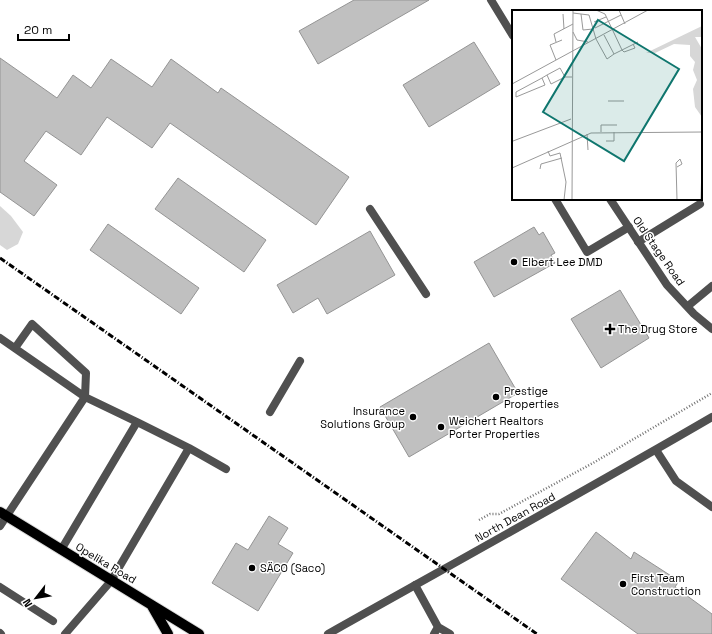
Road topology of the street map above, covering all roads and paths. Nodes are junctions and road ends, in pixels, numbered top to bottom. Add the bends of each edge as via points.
1 (491, 0) edge
2 (512, 34) edge
3 (556, 200) edge
4 (611, 200) edge
5 (700, 204) dead end
6 (370, 209) dead end
7 (629, 227) junction
8 (638, 242) junction
9 (712, 286) edge
10 (426, 294) dead end
11 (688, 306) junction
12 (712, 329) edge
13 (0, 338) edge
14 (15, 348) junction
15 (300, 362) dead end
16 (712, 393) edge
17 (85, 397) junction
18 (270, 412) dead end
19 (712, 417) edge
20 (138, 422) junction
21 (189, 448) junction
22 (656, 450) junction
23 (226, 469) dead end
24 (712, 507) edge
25 (3, 514) edge
26 (479, 520) dead end
27 (0, 526) edge
28 (61, 550) junction
29 (111, 580) junction
30 (415, 585) junction
31 (0, 587) edge
32 (151, 605) junction
33 (53, 621) dead end
34 (436, 630) edge
35 (66, 634) edge
36 (168, 634) edge
37 (199, 634) edge
38 (328, 634) edge
39 (450, 634) edge

1 - 2 street
3 - 7 street via 587,252
4 - 7 street, Old Stage Road
5 - 8 street
6 - 10 street
7 - 8 street, Old Stage Road
8 - 11 street, Old Stage Road via 667,285
9 - 11 street
11 - 12 street, Old Stage Road
13 - 14 street
14 - 17 street
14 - 17 street via 32,324 86,373
15 - 18 street
16 - 26 path via 499,514 490,514
17 - 20 street
17 - 25 street
19 - 22 street, North Dean Road
20 - 21 street
20 - 28 street
21 - 23 street
21 - 29 street
22 - 24 street via 676,482
22 - 30 street, North Dean Road
25 - 27 street
25 - 28 main road, Opelika Road
28 - 29 main road, Opelika Road
29 - 32 main road, Opelika Road
29 - 35 street
30 - 34 street
30 - 38 street, North Dean Road
31 - 33 street
32 - 36 main road
32 - 37 main road, Opelika Road
34 - 39 street

